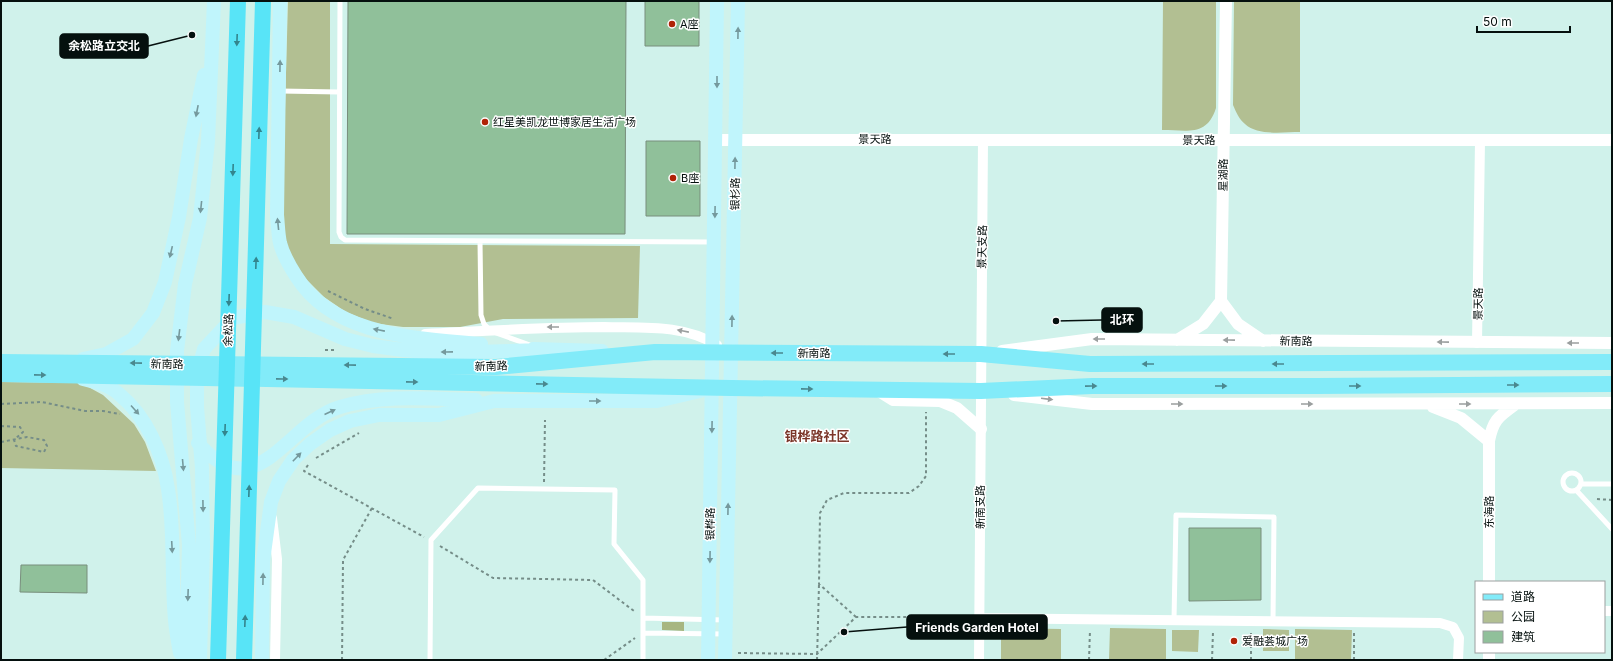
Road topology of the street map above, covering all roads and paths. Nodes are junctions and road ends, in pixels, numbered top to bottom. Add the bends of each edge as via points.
1 (214, 1) edge
2 (238, 1) edge
3 (263, 1) edge
4 (280, 1) edge
5 (340, 1) edge
6 (718, 1) edge
7 (738, 1) edge
8 (1226, 1) edge
9 (213, 31) junction
10 (279, 92) junction
11 (339, 92) junction
12 (736, 139) junction
13 (984, 139) junction
14 (716, 140) junction
15 (1224, 140) junction
16 (1612, 140) edge
17 (1480, 141) junction
18 (480, 240) junction
19 (714, 242) junction
20 (328, 291) dead end
21 (1221, 302) junction
22 (396, 320) dead end
23 (490, 330) junction
24 (402, 335) junction
25 (1176, 340) junction
26 (1263, 341) junction
27 (1477, 343) junction
28 (1612, 343) edge
29 (713, 347) junction
30 (542, 350) junction
31 (655, 352) junction
32 (731, 353) junction
33 (981, 354) junction
34 (1, 362) edge
35 (1612, 362) edge
36 (66, 369) junction
37 (1, 374) edge
38 (1612, 384) edge
39 (712, 388) junction
40 (731, 388) junction
41 (876, 390) junction
42 (981, 391) junction
43 (927, 400) junction
44 (494, 401) junction
45 (177, 402) junction
46 (1, 404) edge
47 (1425, 404) junction
48 (1516, 404) junction
49 (1612, 404) edge
50 (124, 415) dead end
51 (545, 420) dead end
52 (1, 426) edge
53 (981, 429) junction
54 (361, 432) dead end
55 (14, 440) junction
56 (1, 442) edge
57 (1489, 442) junction
58 (1581, 484) junction
59 (1612, 484) edge
60 (544, 489) junction
61 (1576, 490) junction
62 (1584, 498) junction
63 (1612, 500) edge
64 (271, 502) junction
65 (372, 508) junction
66 (1612, 530) edge
67 (431, 540) junction
68 (1489, 581) edge
69 (819, 584) junction
70 (856, 617) junction
71 (643, 618) junction
72 (980, 618) junction
73 (708, 619) junction
74 (1090, 619) junction
75 (726, 620) junction
76 (1174, 620) junction
77 (1213, 620) junction
78 (1252, 621) junction
79 (1273, 621) junction
80 (1355, 622) junction
81 (642, 633) junction
82 (708, 634) junction
83 (725, 634) junction
84 (817, 654) junction
85 (725, 656) edge
86 (181, 660) edge
87 (186, 660) edge
88 (200, 660) edge
89 (218, 660) edge
90 (244, 660) edge
91 (262, 660) edge
92 (275, 660) edge
93 (342, 660) edge
94 (430, 660) edge
95 (604, 660) edge
96 (643, 660) edge
97 (708, 660) edge
98 (817, 660) edge
99 (979, 660) edge
100 (1089, 660) edge
101 (1212, 660) edge
102 (1251, 660) edge
103 (1354, 660) edge
104 (1458, 660) edge

1 - 9 main road
2 -> 89 highway, 余松路
90 -> 3 highway
10 -> 4 main road
5 - 11 lane
6 -> 14 main road, 银杉路
12 -> 7 main road, 银杉路
8 - 15 street, 星湖路
9 -> 36 main road via 191,139 179,217 165,282 153,313 133,339 106,354
9 -> 45 main road via 208,141 200,218 185,284 177,351
10 - 11 lane
24 -> 10 main road via 372,329 348,320 321,304 301,284 288,263 280,242 277,215
11 - 18 lane via 341,238
12 - 13 street, 景天路
12 - 14 street, 景天路
32 -> 12 main road, 银杉路
13 - 15 street, 景天路
13 - 33 street, 景天支路
14 -> 19 main road, 银杉路
15 - 17 street, 景天路
15 - 21 street, 星湖路
16 - 17 street
17 - 27 street, 景天路
18 - 19 lane
18 - 23 lane via 481,315 484,324
19 - 29 main road, 银杉路
20 - 22 path via 365,309
21 - 25 street via 1203,324
21 - 26 street via 1238,324
23 - 24 street
29 -> 23 street via 690,333 667,328 548,327
23 - 30 lane
24 - 30 main road
26 -> 25 street, 新南路
25 -> 33 street, 新南路 via 1092,339
27 -> 26 street, 新南路
28 -> 27 street, 新南路
29 - 31 main road, 新南路
29 - 32 main road, 新南路
29 - 39 main road, 银杉路
30 - 31 main road
30 -> 88 main road via 437,353 403,350 345,339 294,317 265,312 233,318 204,349 197,375 204,546
31 -> 36 main road, 新南路 via 496,367
33 -> 32 main road, 新南路
32 - 40 main road, 银杉路
35 -> 33 main road, 新南路 via 1090,364
33 - 42 street, 新南支路
34 - 36 main road, 新南路
37 -> 36 main road, 新南路
36 -> 39 main road, 新南路
36 -> 86 main road via 119,393 139,414 151,434 168,489 175,620
42 -> 38 main road, 新南路 via 1092,386
39 - 40 main road, 新南路
44 -> 39 main road via 657,401
39 -> 73 main road, 银桦路
40 -> 41 main road, 新南路
75 -> 40 main road, 银桦路
41 - 42 main road, 新南路
41 - 43 street via 893,400
42 -> 47 street, 新南路 via 1092,404
42 - 53 street, 新南支路
43 - 53 street via 940,401 957,408
43 - 69 path via 926,476 919,486 909,493 844,493 828,500 820,513
45 -> 44 main road via 198,444 212,457 230,467 247,468 260,465 275,455 303,428 339,408 374,400
64 -> 44 main road via 279,481 293,460 330,430 350,421 379,415 439,414
45 -> 87 main road via 189,545
46 - 50 path via 42,402
47 -> 48 street, 新南路
47 - 57 street via 1461,418
48 - 49 street, 新南路
48 - 57 street, 东海路 via 1501,415 1492,426
51 - 60 path
52 - 55 path via 20,427 23,432
53 - 72 street, 新南支路
54 - 65 path via 311,461 304,471
55 - 55 path via 27,437 44,440 48,446 44,452 32,450 16,446
55 - 56 path
57 - 68 street, 东海路
58 - 59 lane
58 - 61 lane
58 - 61 lane via 1576,475 1566,476 1563,481 1565,487
60 - 67 lane via 478,488
60 - 71 lane via 615,490 614,544 643,580
61 - 62 lane
62 - 63 path
62 - 66 lane
91 -> 64 main road via 263,561
64 - 92 street via 277,559
65 - 67 path
65 - 93 path via 343,560
67 - 71 path via 493,578 593,580
67 - 94 lane
69 - 70 path
69 - 84 path
70 - 72 path
70 - 84 path
71 - 73 lane
71 - 81 lane
72 - 74 street
72 - 99 street, 新南支路
73 - 75 lane
73 - 82 main road, 银桦路
74 - 76 street
74 - 100 path
75 - 83 main road, 银桦路
76 - 77 street
76 - 79 lane via 1176,515 1274,517
77 - 78 street
77 - 101 path
78 - 79 street
78 - 102 path
79 - 80 street
80 - 103 path
80 - 104 street via 1440,623 1452,627 1459,638
81 - 82 lane
81 - 95 path
81 - 96 lane
82 - 83 lane
82 - 97 main road, 银桦路
83 - 85 main road, 银桦路
84 - 85 path
84 - 98 path

